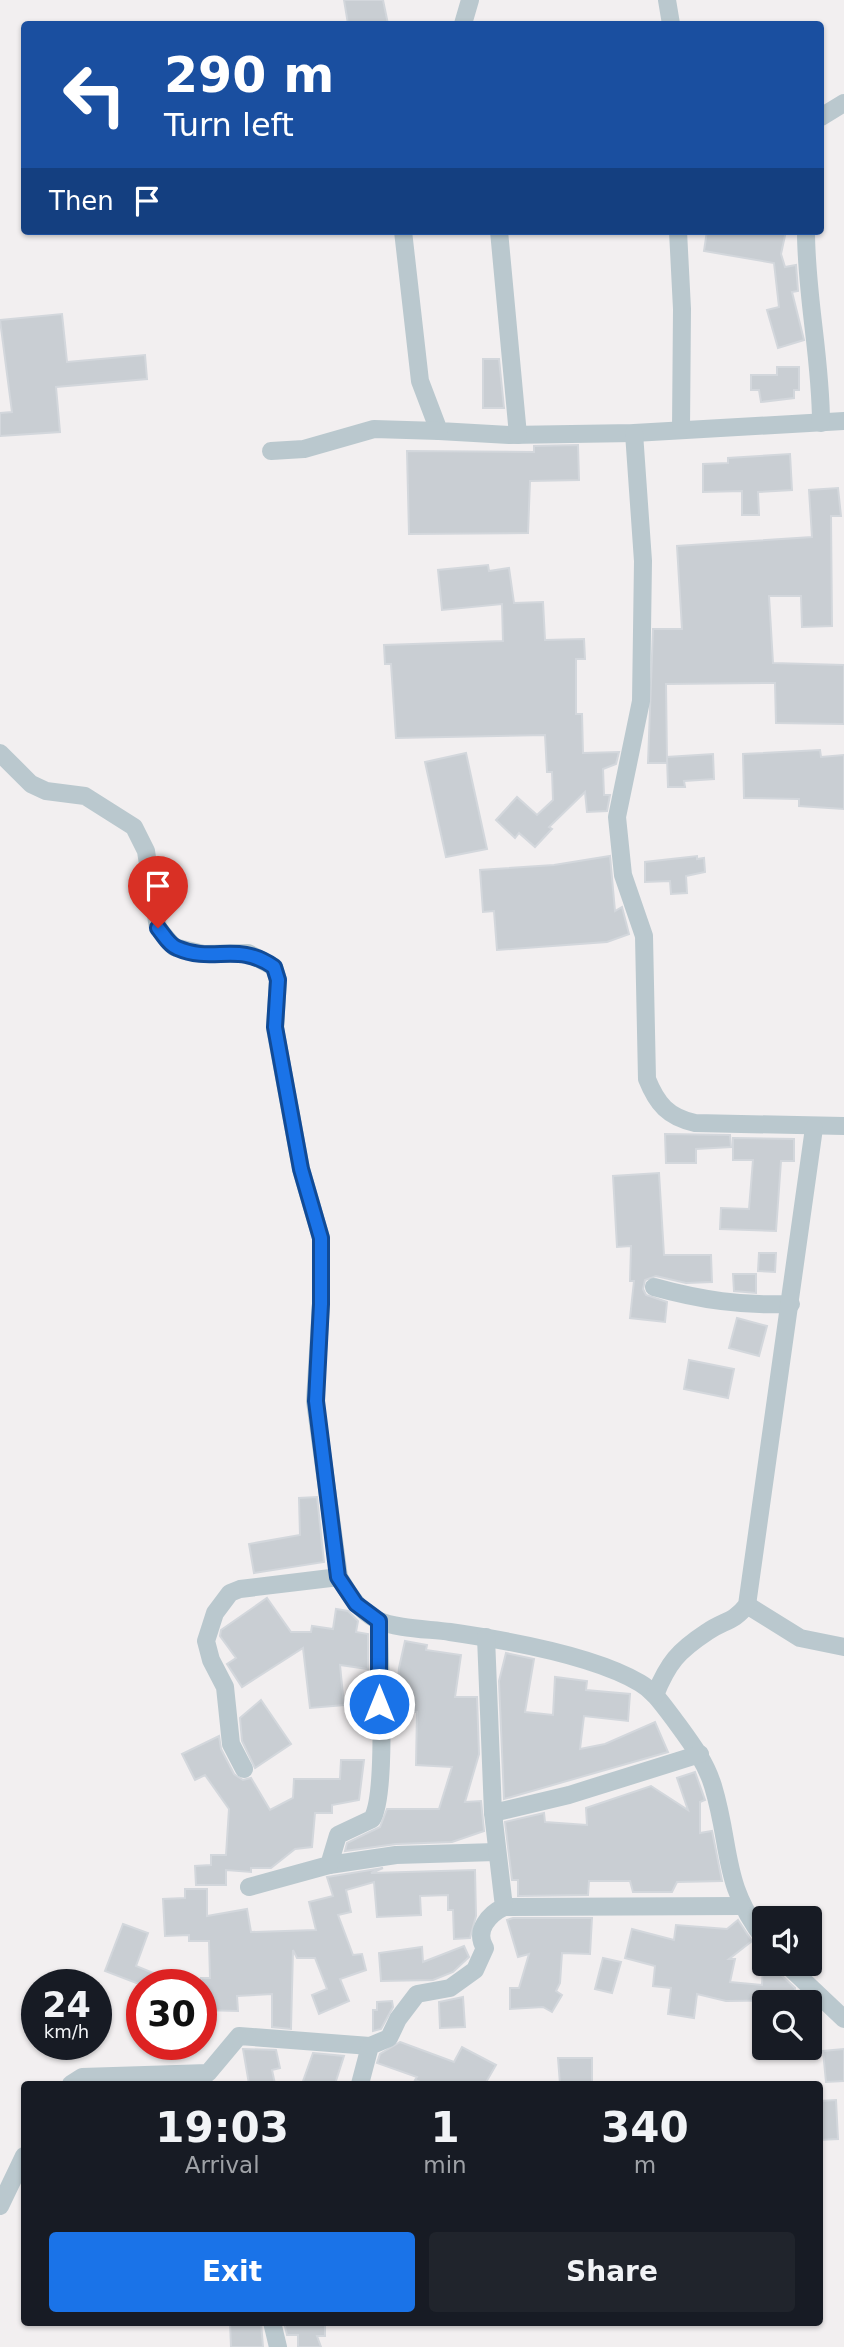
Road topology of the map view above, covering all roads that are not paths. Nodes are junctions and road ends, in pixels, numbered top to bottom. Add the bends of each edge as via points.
1 (470, 0) edge
2 (667, 0) edge
3 (464, 21) edge
4 (670, 21) edge
5 (844, 103) edge
6 (824, 115) edge
7 (403, 235) edge
8 (499, 235) edge
9 (678, 235) edge
10 (806, 235) edge
11 (844, 421) edge
12 (821, 423) junction
13 (681, 429) junction
14 (439, 431) junction
15 (635, 433) junction
16 (518, 435) junction
17 (271, 451) dead end
18 (0, 753) edge
19 (844, 1126) edge
20 (814, 1128) junction
21 (654, 1287) dead end
22 (791, 1304) junction
23 (338, 1577) junction
24 (747, 1605) junction
25 (379, 1621) junction
26 (486, 1637) junction
27 (844, 1647) edge
28 (655, 1695) junction
29 (700, 1754) junction
30 (244, 1769) dead end
31 (493, 1814) junction
32 (496, 1852) junction
33 (329, 1865) junction
34 (249, 1887) dead end
35 (741, 1906) junction
36 (504, 1907) junction
37 (752, 1922) edge
38 (799, 1976) edge
39 (844, 2019) edge
40 (370, 2046) junction
41 (209, 2079) edge
42 (76, 2081) edge
43 (361, 2081) edge
44 (21, 2162) edge
45 (0, 2206) edge
46 (273, 2326) edge
47 (278, 2347) edge

1 - 3 street
2 - 4 street
5 - 6 street
7 - 14 street via 421,381
8 - 16 street
9 - 13 street
10 - 12 street
11 - 12 street
12 - 13 street
13 - 15 street
14 - 16 street
14 - 17 street via 374,429 304,449
15 - 16 street
15 - 20 street via 643,561 641,701 617,817 623,875 645,949 647,1079 656,1100 681,1120
18 - 23 street via 31,784 46,791 85,796 134,827 146,851 158,928 174,947 204,954 248,953 274,967 277,1041 301,1169 321,1238 316,1401
19 - 20 street
20 - 22 street
21 - 22 street via 698,1300
22 - 24 street
23 - 25 street via 356,1604
23 - 30 street via 240,1589 230,1593 210,1621 207,1650 225,1687 228,1731
24 - 27 street via 800,1638
24 - 28 street via 735,1620 709,1630 671,1659
25 - 26 street
25 - 33 street via 379,1799 372,1819 338,1835
26 - 28 street via 615,1672
26 - 31 street
28 - 29 street
29 - 31 street
29 - 35 street via 713,1786
31 - 32 street
32 - 33 street via 396,1855
32 - 36 street
33 - 34 street
35 - 36 street
35 - 37 street
36 - 40 street via 493,1912 483,1927 480,1938 485,1948 475,1970 450,1988 417,1994 389,2038
38 - 39 street
40 - 41 street via 239,2036
40 - 43 street
41 - 42 street via 82,2077
44 - 45 street
46 - 47 street

